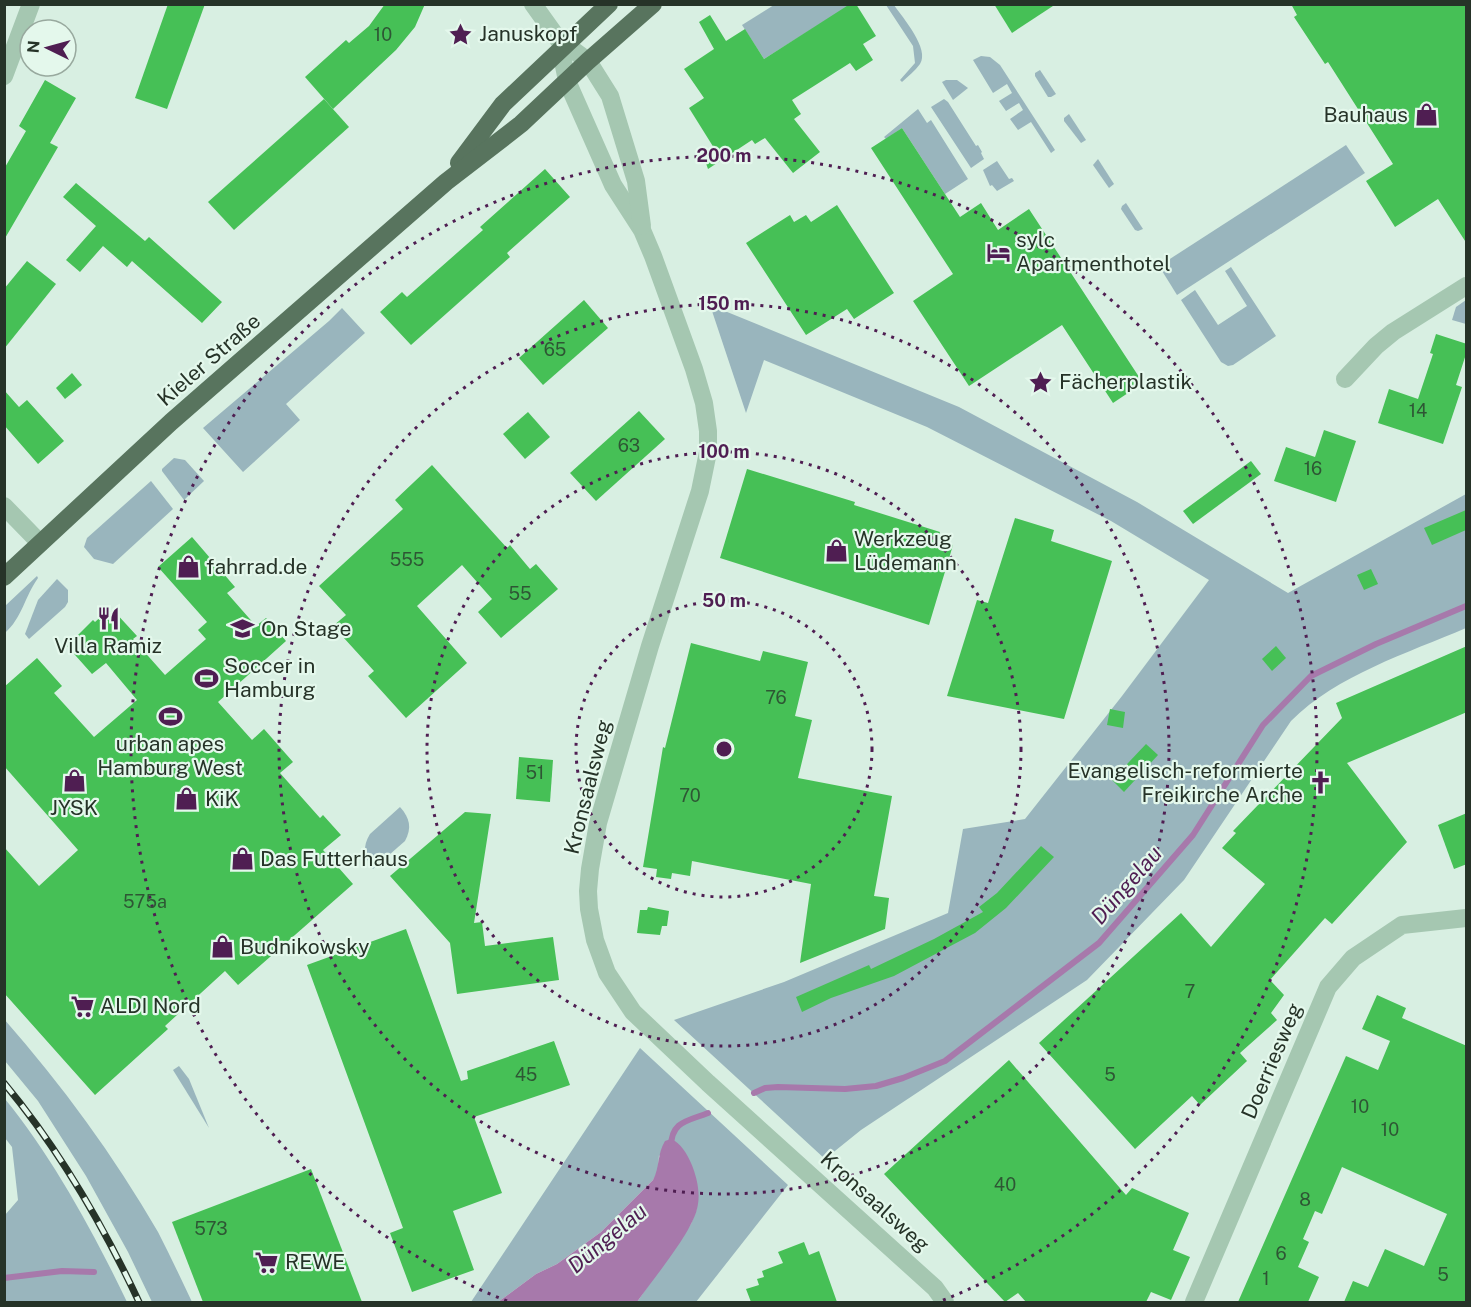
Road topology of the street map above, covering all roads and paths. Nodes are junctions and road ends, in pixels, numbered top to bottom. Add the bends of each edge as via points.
1 (32, 4) edge
2 (533, 4) edge
3 (609, 4) edge
4 (653, 4) edge
5 (563, 46) junction
6 (588, 61) junction
7 (4, 76) edge
8 (567, 81) junction
9 (446, 182) junction
10 (642, 230) junction
11 (1467, 286) edge
12 (1345, 379) dead end
13 (4, 506) edge
14 (40, 543) junction
15 (4, 577) edge
16 (1467, 918) edge
17 (945, 1302) edge
18 (1194, 1302) edge

1 - 7 street
2 - 5 street
3 - 5 main road, Kieler Straße
4 - 6 main road, Kieler Straße
5 - 6 street, Kronsaalsweg
5 - 8 street, Kronsaalsweg
5 - 9 main road, Kieler Straße via 503,104
6 - 8 main road, Kieler Straße
6 - 10 street, Kronsaalsweg via 614,108 636,181
8 - 9 main road, Kieler Straße via 521,124
8 - 10 street, Kronsaalsweg via 613,185
9 - 14 main road, Kieler Straße via 171,422
10 - 17 street, Kronsaalsweg via 694,369 704,403 708,452 700,491 598,823 588,891 595,940 607,973 633,1012 926,1280
11 - 12 street via 1393,332
13 - 14 street
14 - 15 main road, Kieler Straße
16 - 18 street, Doerriesweg via 1402,925 1353,958 1328,987

